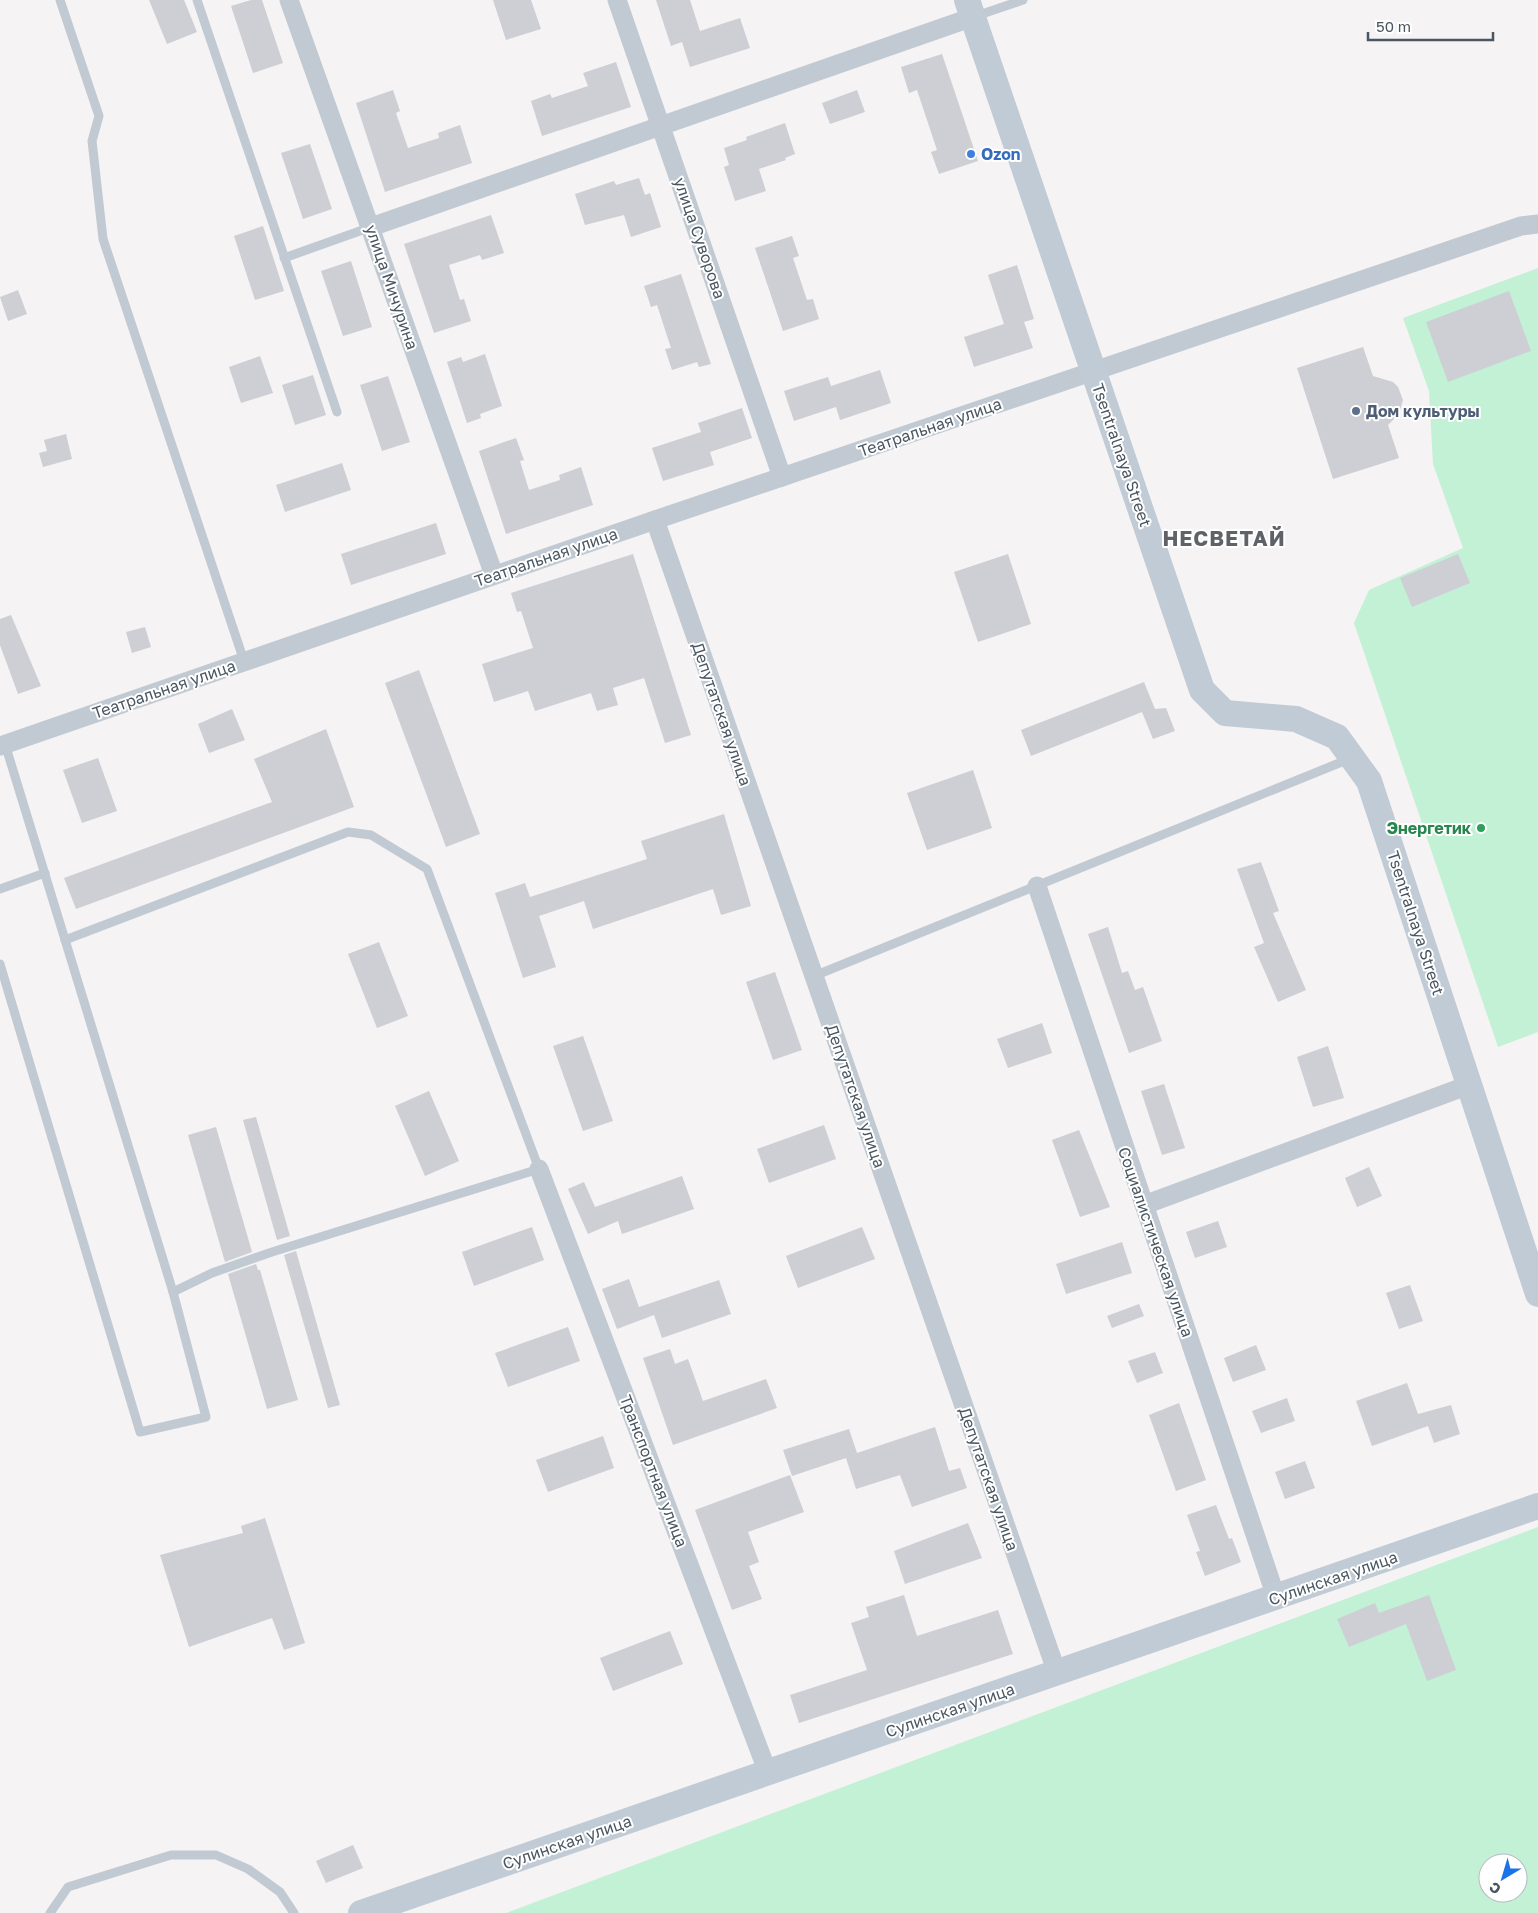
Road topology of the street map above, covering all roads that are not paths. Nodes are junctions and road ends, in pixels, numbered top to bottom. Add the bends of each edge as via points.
1 (60, 0) edge
2 (197, 0) edge
3 (289, 0) edge
4 (617, 0) edge
5 (1023, 0) edge
6 (970, 8) edge
7 (661, 126) junction
8 (1538, 224) edge
9 (371, 227) junction
10 (284, 258) junction
11 (1094, 372) junction
12 (337, 412) dead end
13 (782, 477) junction
14 (654, 520) junction
15 (494, 575) junction
16 (244, 661) junction
17 (2, 739) edge
18 (1352, 758) junction
19 (45, 873) junction
20 (1037, 886) junction
21 (0, 889) edge
22 (65, 940) junction
23 (0, 964) edge
24 (814, 976) junction
25 (1469, 1085) junction
26 (539, 1169) junction
27 (1144, 1205) junction
28 (173, 1292) junction
29 (1538, 1294) edge
30 (1538, 1506) edge
31 (1276, 1597) junction
32 (1057, 1673) junction
33 (768, 1773) junction
34 (50, 1913) edge
35 (294, 1913) edge
36 (361, 1913) edge

1 - 16 lane via 99,116 92,141 103,239
2 - 10 lane
3 - 9 street, улица Мичурина
4 - 7 street, улица Суворова
5 - 6 lane
6 - 7 street
6 - 11 main road, Tsentralnaya Street
7 - 9 street
7 - 13 street, улица Суворова
8 - 11 street, Театральная улица via 1521,226
9 - 10 lane
9 - 15 street, улица Мичурина
10 - 12 lane
11 - 13 street, Театральная улица
11 - 18 main road, Tsentralnaya Street via 1202,690 1225,713 1296,719 1337,737
13 - 14 street, Театральная улица
14 - 15 street, Театральная улица
14 - 24 street, Депутатская улица
15 - 16 street, Театральная улица
16 - 17 street, Театральная улица
17 - 19 lane
18 - 20 lane
18 - 25 main road, Tsentralnaya Street via 1369,782
19 - 21 lane
19 - 22 lane
20 - 24 lane
20 - 27 street, Социалистическая улица
22 - 26 lane via 348,832 371,835 427,869
22 - 28 lane
23 - 28 lane via 140,1432 206,1417
24 - 32 street, Депутатская улица
25 - 27 street
25 - 29 main road, Tsentralnaya Street
26 - 28 lane via 272,1252 212,1273
26 - 33 street, Транспортная улица
27 - 31 street, Социалистическая улица
30 - 31 main road, Сулинская улица
31 - 32 main road, Сулинская улица
32 - 33 main road, Сулинская улица
33 - 36 main road, Сулинская улица
34 - 35 lane via 68,1887 171,1855 216,1856 248,1869 280,1892

